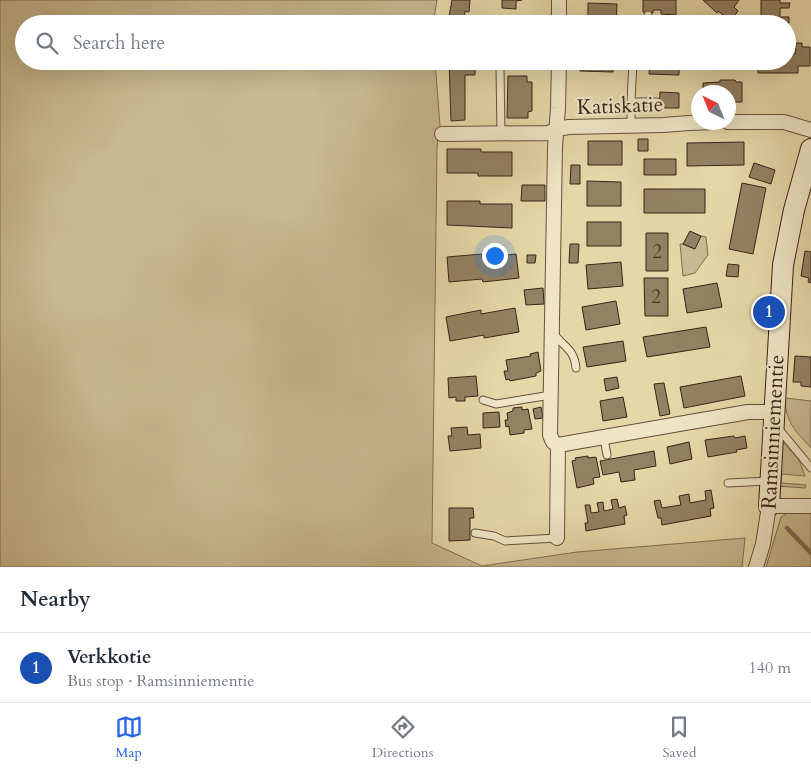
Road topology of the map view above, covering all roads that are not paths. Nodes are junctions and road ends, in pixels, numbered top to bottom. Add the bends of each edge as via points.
1 (560, 0) edge
2 (559, 15) edge
3 (500, 70) edge
4 (559, 70) edge
5 (632, 70) edge
6 (630, 102) junction
7 (656, 102) dead end
8 (736, 122) edge
9 (691, 123) edge
10 (631, 126) junction
11 (556, 129) junction
12 (811, 130) edge
13 (442, 134) dead end
14 (501, 134) junction
15 (811, 149) edge
16 (552, 331) junction
17 (576, 368) dead end
18 (551, 395) junction
19 (483, 400) dead end
20 (774, 417) junction
21 (604, 438) junction
22 (558, 445) junction
23 (607, 454) dead end
24 (811, 468) edge
25 (770, 481) junction
26 (728, 483) dead end
27 (768, 506) junction
28 (811, 506) edge
29 (475, 533) dead end
30 (557, 538) joint
31 (756, 567) edge

1 - 2 street
3 - 14 lane
4 - 11 street
5 - 6 lane
6 - 7 lane
6 - 10 lane
8 - 12 street via 784,122
9 - 10 street, Katiskatie
10 - 11 street, Katiskatie
11 - 14 street, Katiskatie via 549,133
11 - 16 street
13 - 14 street, Katiskatie
15 - 20 street, Ramsinniementie via 783,265
16 - 17 lane via 575,357
16 - 18 street
18 - 19 lane via 496,404
18 - 22 street via 550,435
20 - 21 street via 748,412
20 - 24 lane
20 - 25 street, Ramsinniementie
21 - 22 street
21 - 23 lane
22 - 30 street
25 - 26 lane
25 - 27 street, Ramsinniementie
27 - 28 street
27 - 31 street, Ramsinniementie
29 - 30 lane via 505,540

